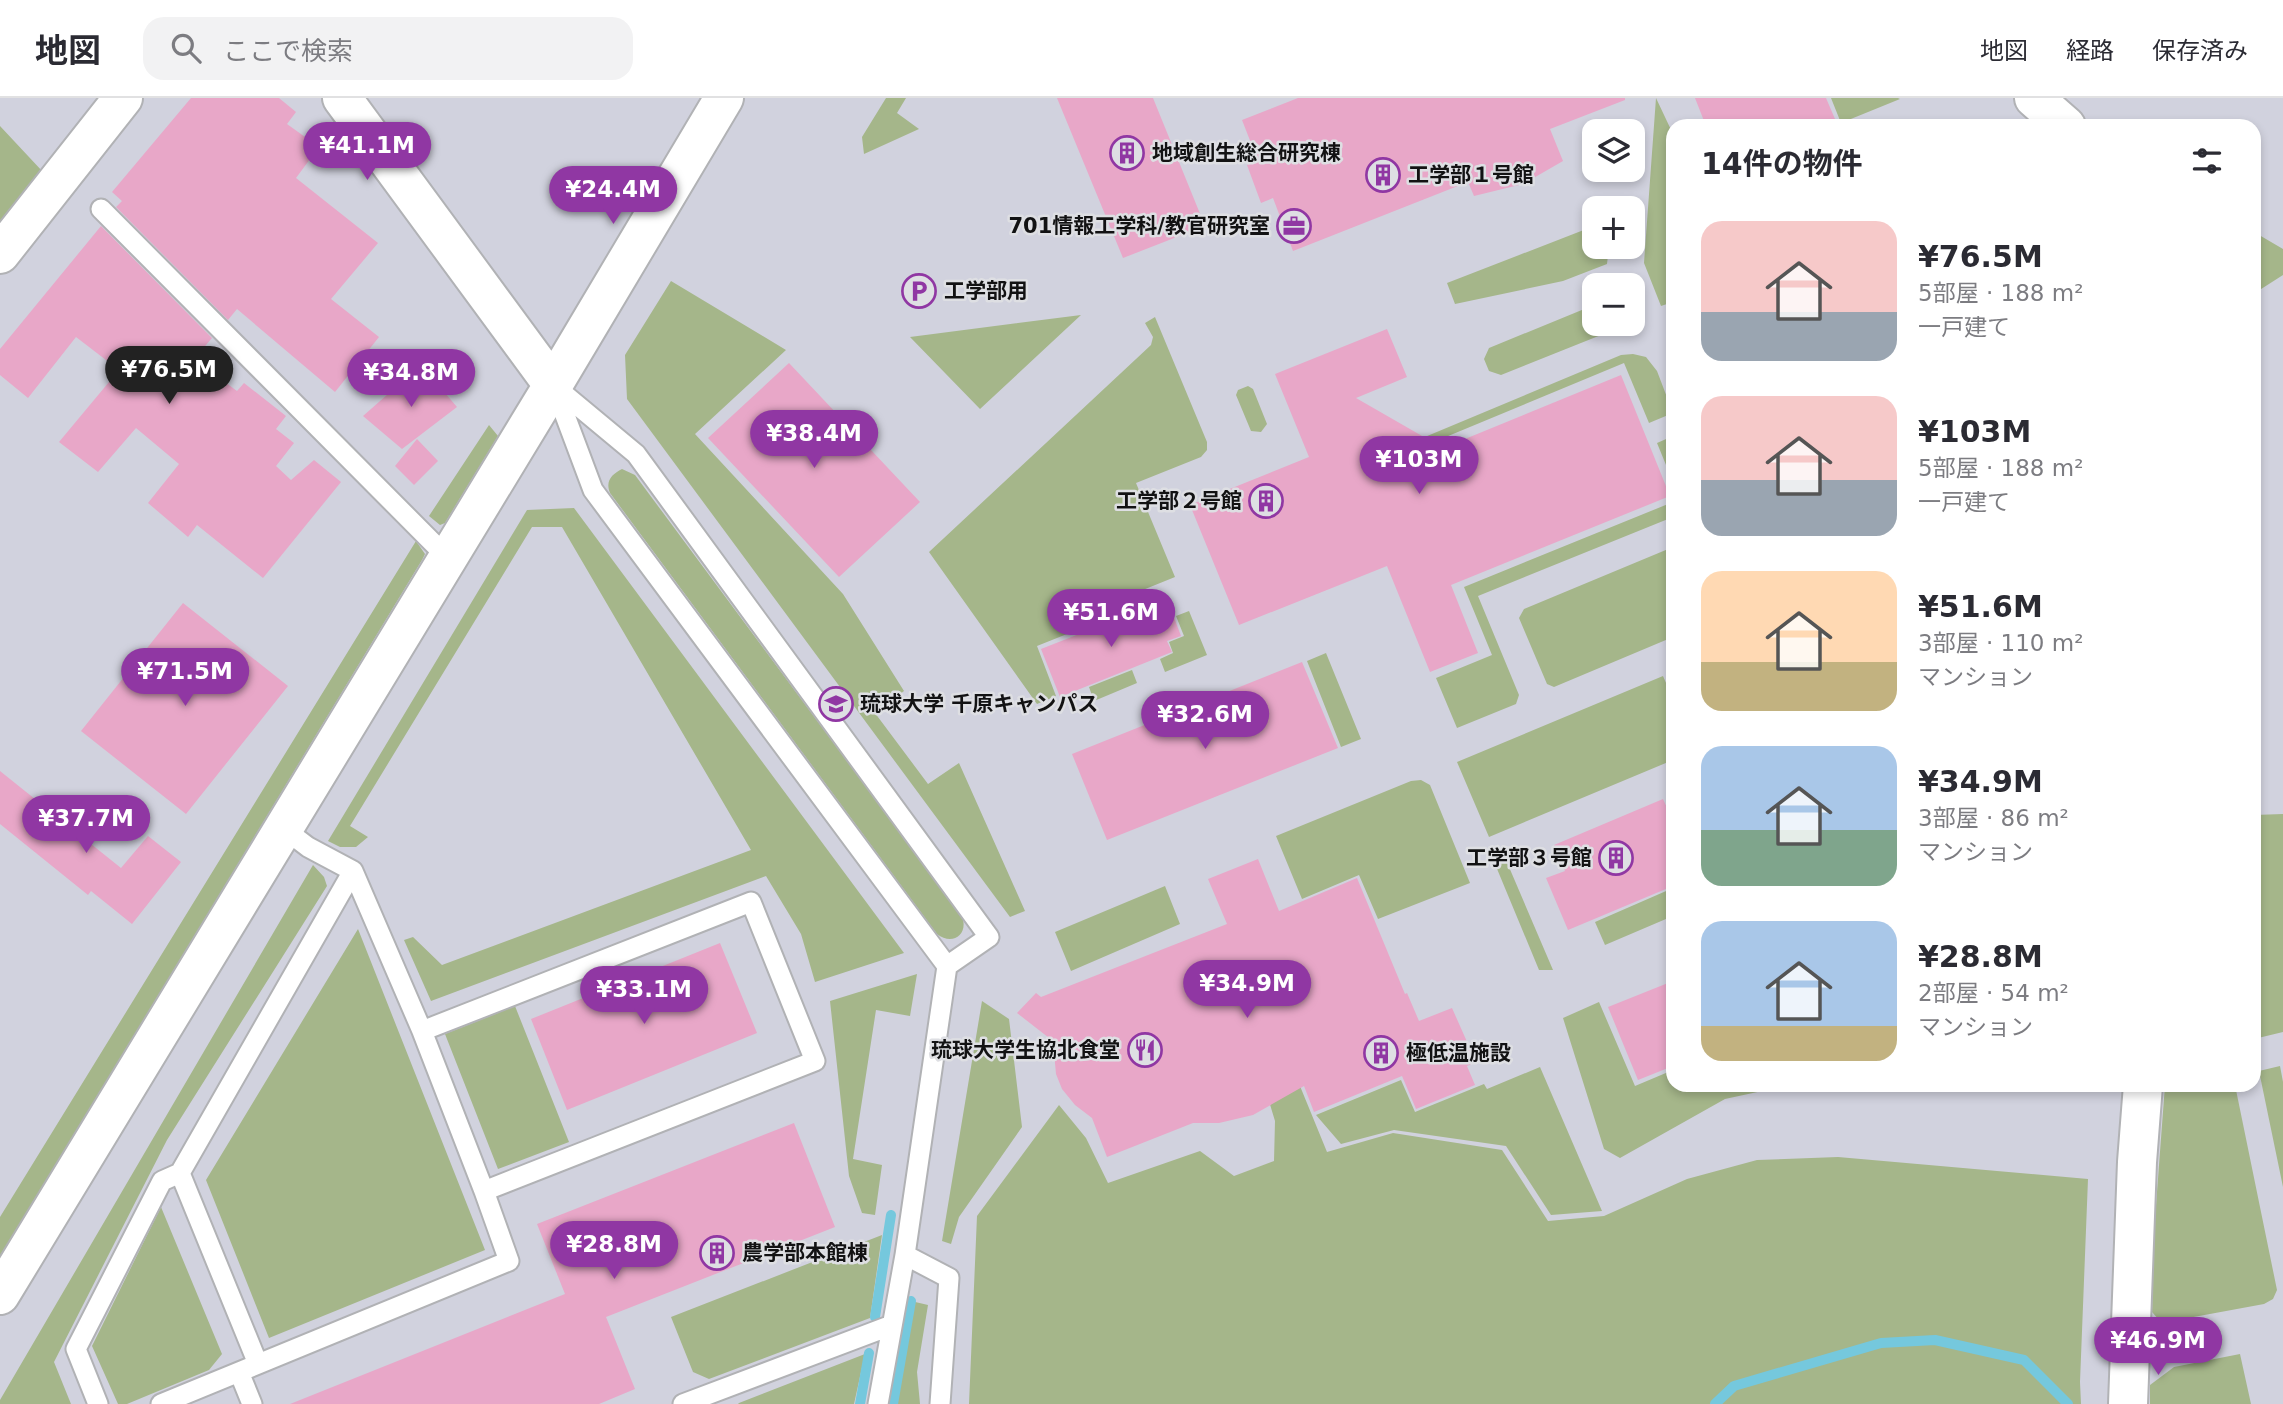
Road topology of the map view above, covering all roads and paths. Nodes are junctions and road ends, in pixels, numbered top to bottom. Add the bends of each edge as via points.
1 (123, 98) edge
2 (342, 98) edge
3 (724, 98) edge
4 (2034, 98) edge
5 (2058, 119) edge
6 (101, 209) dead end
7 (0, 254) edge
8 (553, 385) junction
9 (448, 558) junction
10 (283, 828) junction
11 (353, 870) junction
12 (947, 965) junction
13 (422, 1031) junction
14 (2142, 1092) edge
15 (180, 1173) junction
16 (484, 1191) junction
17 (905, 1255) junction
18 (0, 1296) edge
19 (892, 1325) junction
20 (258, 1364) junction
21 (239, 1371) junction
22 (98, 1404) edge
23 (161, 1404) edge
24 (252, 1404) edge
25 (683, 1404) edge
26 (878, 1404) edge
27 (940, 1404) edge
28 (2128, 1404) edge

1 - 7 street
2 - 8 street
3 - 8 street
4 - 5 street
6 - 9 lane
8 - 9 street
8 - 12 lane via 593,490
8 - 12 lane via 636,454 989,937
9 - 10 street
10 - 11 lane
10 - 18 street
11 - 13 lane
11 - 15 lane
12 - 17 lane
13 - 16 lane
13 - 16 lane via 751,902 815,1061
14 - 28 street
15 - 20 lane
15 - 22 lane via 162,1181 76,1349
16 - 20 lane via 509,1261
17 - 19 lane
17 - 27 lane via 949,1278
19 - 25 lane
19 - 26 lane
20 - 21 lane
21 - 23 lane
21 - 24 lane

